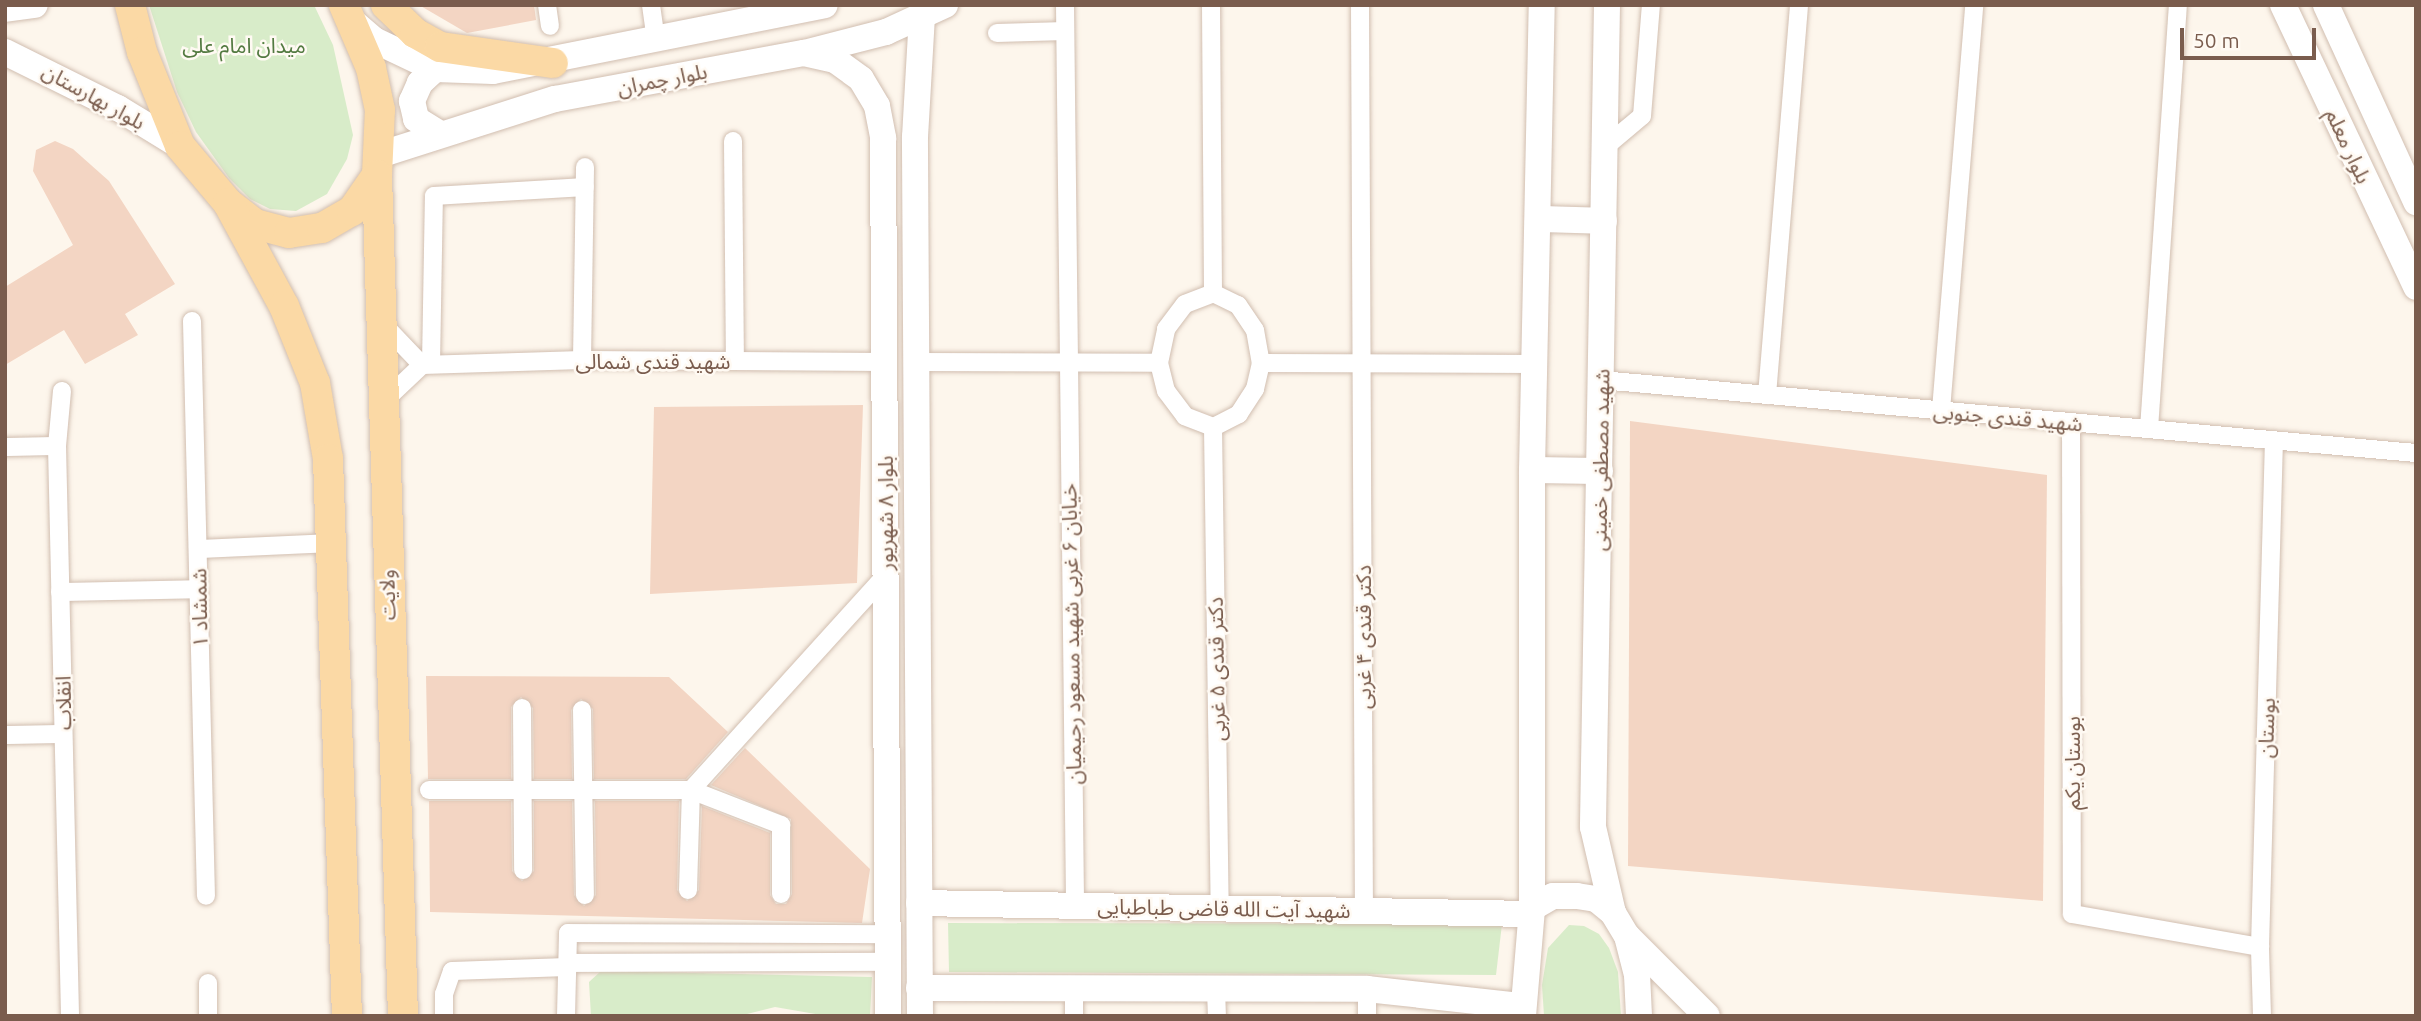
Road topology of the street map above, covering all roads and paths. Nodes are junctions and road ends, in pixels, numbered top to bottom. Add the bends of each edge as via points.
1 (36, 5) edge
2 (130, 5) edge
3 (386, 5) edge
4 (547, 5) edge
5 (651, 5) edge
6 (825, 5) edge
7 (1065, 5) edge
8 (1211, 5) edge
9 (1360, 5) edge
10 (1542, 5) edge
11 (1607, 5) edge
12 (1651, 5) edge
13 (1799, 5) edge
14 (1974, 5) edge
15 (2178, 5) edge
16 (2283, 5) edge
17 (2326, 5) edge
18 (5, 9) edge
19 (933, 11) edge
20 (347, 13) edge
21 (550, 26) dead end
22 (1065, 31) junction
23 (997, 33) dead end
24 (656, 41) junction
25 (5, 52) edge
26 (804, 53) junction
27 (553, 62) junction
28 (435, 69) junction
29 (440, 134) junction
30 (733, 141) dead end
31 (180, 146) junction
32 (1605, 147) junction
33 (378, 165) junction
34 (585, 167) dead end
35 (585, 187) junction
36 (2416, 202) edge
37 (228, 204) junction
38 (1538, 219) junction
39 (1604, 220) junction
40 (883, 254) junction
41 (916, 254) junction
42 (2416, 287) edge
43 (1213, 293) junction
44 (192, 321) dead end
45 (383, 324) junction
46 (582, 360) junction
47 (735, 361) junction
48 (884, 362) junction
49 (916, 362) junction
50 (1067, 362) junction
51 (1159, 363) junction
52 (1261, 363) junction
53 (1362, 364) junction
54 (1535, 364) junction
55 (426, 365) junction
56 (1601, 380) junction
57 (62, 391) dead end
58 (1767, 395) junction
59 (382, 403) junction
60 (1941, 410) junction
61 (2071, 422) junction
62 (1213, 427) junction
63 (2149, 429) junction
64 (2274, 441) junction
65 (57, 446) junction
66 (5, 447) edge
67 (2416, 453) edge
68 (1532, 470) junction
69 (1600, 471) junction
70 (329, 543) junction
71 (198, 549) junction
72 (885, 576) junction
73 (199, 589) junction
74 (60, 592) junction
75 (886, 695) junction
76 (918, 695) junction
77 (522, 708) dead end
78 (582, 710) dead end
79 (63, 734) junction
80 (5, 735) edge
81 (429, 790) dead end
82 (523, 790) junction
83 (583, 790) junction
84 (691, 790) junction
85 (523, 870) dead end
86 (688, 890) dead end
87 (781, 894) dead end
88 (585, 895) dead end
89 (206, 896) dead end
90 (930, 903) junction
91 (1075, 906) junction
92 (1220, 910) junction
93 (1364, 910) junction
94 (1531, 911) junction
95 (1613, 913) junction
96 (887, 934) junction
97 (1627, 936) junction
98 (2260, 947) junction
99 (887, 962) junction
100 (567, 965) junction
101 (208, 983) dead end
102 (929, 988) junction
103 (1074, 988) junction
104 (1216, 989) junction
105 (1367, 989) junction
106 (1522, 1011) edge
107 (70, 1016) edge
108 (208, 1016) edge
109 (347, 1016) edge
110 (403, 1016) edge
111 (444, 1016) edge
112 (566, 1016) edge
113 (888, 1016) edge
114 (920, 1016) edge
115 (1074, 1016) edge
116 (1217, 1016) edge
117 (1367, 1016) edge
118 (1639, 1016) edge
119 (1707, 1016) edge
120 (2262, 1016) edge

1 - 18 main road
2 - 31 main road via 142,52
3 - 27 main road via 415,33 440,47
4 - 21 street
5 - 24 street
6 - 24 main road, بلوار چمران
7 - 22 street, خیابان ۶ غربی شهید مسعود رحیمیان
8 - 43 street
9 - 53 street, دکتر قندی ۴ غربی
10 - 38 main road
11 - 32 main road, شهید مصطفی خمینی
12 - 32 street via 1642,116
13 - 58 street
14 - 60 street
15 - 63 street
16 - 42 main road, بلوار معلم
17 - 36 main road, بلوار معلم
19 - 26 main road, بلوار چمران via 886,32
19 - 41 main road, بلوار ۸ شهریور via 917,63
20 - 28 main road, بلوار چمران via 374,40
20 - 33 main road, ولایت via 373,78 380,110
22 - 23 street
22 - 50 street, خیابان ۶ غربی شهید مسعود رحیمیان
24 - 27 main road, بلوار چمران
25 - 31 main road, بلوار بهارستان via 118,108
26 - 29 main road, بلوار چمران via 555,99
26 - 40 main road, بلوار ۸ شهریور via 835,61 861,79 877,106 883,138
27 - 28 main road, بلوار چمران via 493,71
28 - 29 main road via 419,83 412,101 416,119
29 - 33 main road, بلوار چمران
30 - 47 street
31 - 37 main road
32 - 39 main road, شهید مصطفی خمینی
33 - 37 main road via 352,211 322,228 289,233 266,227
33 - 45 main road, ولایت
34 - 35 street
35 - 46 street
35 - 55 street via 434,195
37 - 70 main road via 284,306 315,383 328,459
38 - 39 main road
38 - 54 main road
39 - 56 main road, شهید مصطفی خمینی
40 - 41 main road
40 - 48 main road, بلوار ۸ شهریور
41 - 49 main road, بلوار ۸ شهریور
43 - 51 street via 1185,304 1166,329
43 - 52 street via 1238,305 1255,330
44 - 71 street, شمشاد ۱
45 - 55 street
45 - 59 main road, ولایت
46 - 47 street, شهید قندی شمالی
46 - 55 street, شهید قندی شمالی
47 - 48 street, شهید قندی شمالی
48 - 72 main road, بلوار ۸ شهریور
49 - 50 street
49 - 76 main road, بلوار ۸ شهریور
50 - 51 street
50 - 91 street, خیابان ۶ غربی شهید مسعود رحیمیان
51 - 62 street via 1166,391 1185,416
52 - 53 street
52 - 62 street via 1255,389 1238,414
53 - 54 street
53 - 93 street, دکتر قندی ۴ غربی
54 - 68 main road
55 - 59 street
56 - 58 street, شهید قندی جنوبی
56 - 69 main road, شهید مصطفی خمینی
57 - 65 street, انقلاب
58 - 60 street, شهید قندی جنوبی
59 - 110 main road, ولایت
60 - 61 street, شهید قندی جنوبی
61 - 63 street, شهید قندی جنوبی
61 - 98 street, بوستان یکم via 2072,914
62 - 92 street, دکتر قندی ۵ غربی
63 - 64 street, شهید قندی جنوبی
64 - 67 street, شهید قندی جنوبی
64 - 98 street, بوستان
65 - 66 street
65 - 74 street, انقلاب
68 - 69 main road
68 - 94 main road
69 - 95 main road, شهید مصطفی خمینی via 1593,827
70 - 71 street
70 - 109 main road
71 - 73 street, شمشاد ۱
72 - 75 main road, بلوار ۸ شهریور
72 - 84 street
73 - 74 street
73 - 89 street, شمشاد ۱
74 - 79 street, انقلاب
75 - 76 main road
75 - 96 main road, بلوار ۸ شهریور
76 - 90 main road, بلوار ۸ شهریور
77 - 82 street
78 - 83 street
79 - 80 street
79 - 107 street, انقلاب
81 - 82 street
82 - 83 street
82 - 85 street
83 - 84 street
83 - 88 street
84 - 86 street
84 - 87 street via 781,825
90 - 91 main road, شهید آیت الله قاضی طباطبایی
90 - 102 main road, بلوار ۸ شهریور
91 - 92 main road, شهید آیت الله قاضی طباطبایی
92 - 93 main road, شهید آیت الله قاضی طباطبایی
93 - 94 main road, شهید آیت الله قاضی طباطبایی
94 - 95 main road via 1553,896 1577,896 1596,899
94 - 106 main road
95 - 97 main road
96 - 99 main road, بلوار ۸ شهریور
96 - 100 street via 568,933
97 - 118 main road via 1637,975
97 - 119 main road
98 - 120 street, بوستان
99 - 100 street
99 - 113 main road, بلوار ۸ شهریور
100 - 111 street via 452,971 444,993
100 - 112 street
101 - 108 street
102 - 103 main road
102 - 114 main road, بلوار ۸ شهریور
103 - 104 main road
103 - 115 street
104 - 105 main road
104 - 116 street
105 - 106 main road
105 - 117 street

